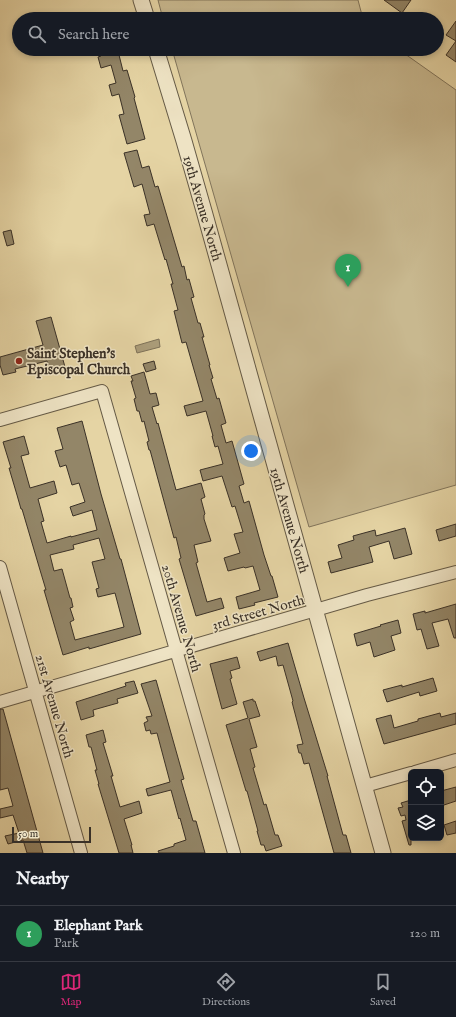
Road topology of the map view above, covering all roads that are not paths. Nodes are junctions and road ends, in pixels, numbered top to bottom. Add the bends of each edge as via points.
1 (141, 0) edge
2 (145, 12) edge
3 (158, 56) edge
4 (0, 420) edge
5 (0, 567) edge
6 (456, 572) edge
7 (316, 610) junction
8 (176, 651) junction
9 (36, 692) junction
10 (0, 702) edge
11 (456, 760) edge
12 (425, 769) edge
13 (408, 774) edge
14 (365, 786) junction
15 (81, 853) edge
16 (234, 853) edge
17 (383, 853) edge

1 - 2 street
3 - 7 street, 19th Avenue North
4 - 8 street, 20th Avenue North via 102,391
5 - 9 street, 21st Avenue North
6 - 7 street, 3rd Street North
7 - 8 street, 3rd Street North
7 - 14 street, 19th Avenue North
8 - 9 street, 3rd Street North
8 - 16 street, 20th Avenue North
9 - 10 street, 3rd Street North
9 - 15 street, 21st Avenue North
11 - 12 street
13 - 14 street
14 - 17 street, 19th Avenue North

